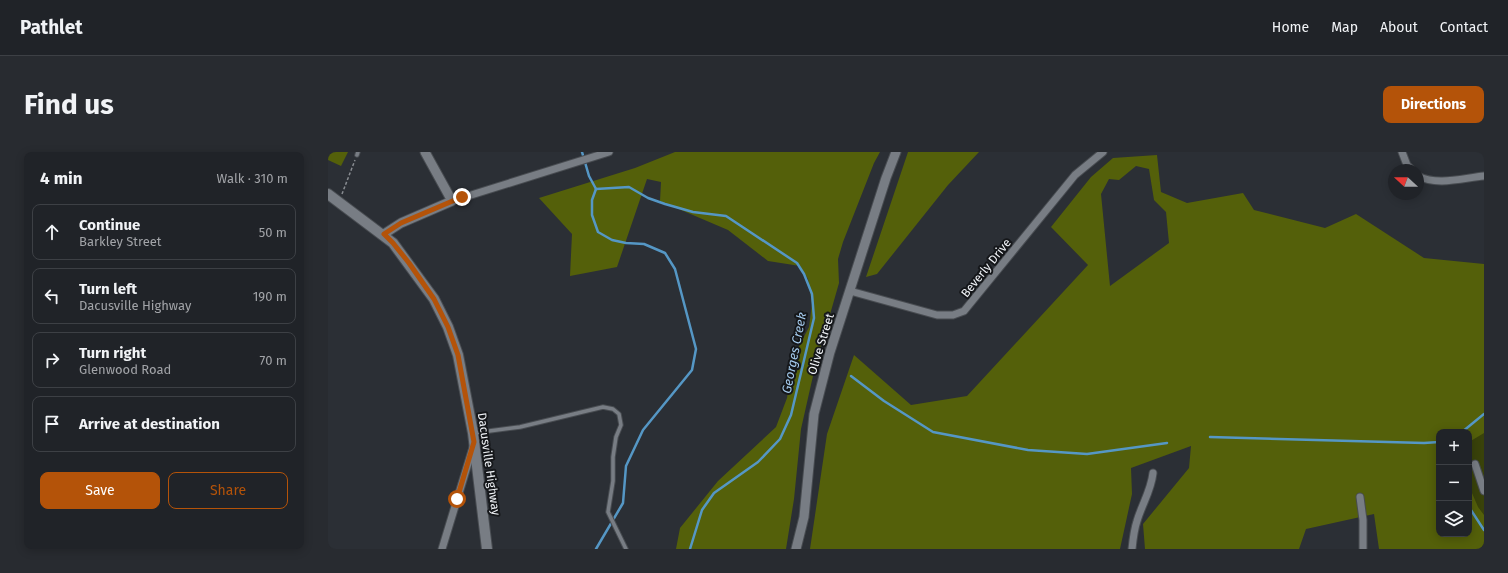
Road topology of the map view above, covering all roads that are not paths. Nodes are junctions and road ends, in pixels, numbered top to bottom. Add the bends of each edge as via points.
1 (425, 152) edge
2 (609, 152) edge
3 (896, 152) edge
4 (1103, 152) edge
5 (1402, 152) edge
6 (1407, 164) edge
7 (1484, 176) edge
8 (1424, 179) edge
9 (328, 194) edge
10 (452, 201) junction
11 (384, 234) junction
12 (850, 291) junction
13 (474, 437) junction
14 (1475, 464) dead end
15 (1153, 473) dead end
16 (1484, 491) edge
17 (1360, 497) dead end
18 (442, 549) edge
19 (487, 549) edge
20 (626, 549) edge
21 (796, 549) edge
22 (1132, 549) edge
23 (1363, 549) edge

1 - 10 street
2 - 10 street
3 - 12 street, Olive Street
4 - 12 street, Beverly Drive via 1075,174 964,311 953,315 937,315
5 - 6 street
7 - 8 street via 1437,181
9 - 11 main road, Dacusville Highway
10 - 11 street via 401,223
11 - 13 main road, Dacusville Highway via 409,263 434,299 448,327 458,355
12 - 21 street, Olive Street via 830,352 814,414 804,517
13 - 18 street
13 - 19 main road, Dacusville Highway
13 - 20 lane via 603,407 613,409 619,414 621,425 616,437 608,512
14 - 16 street
15 - 22 street via 1148,494 1137,520
17 - 23 street

